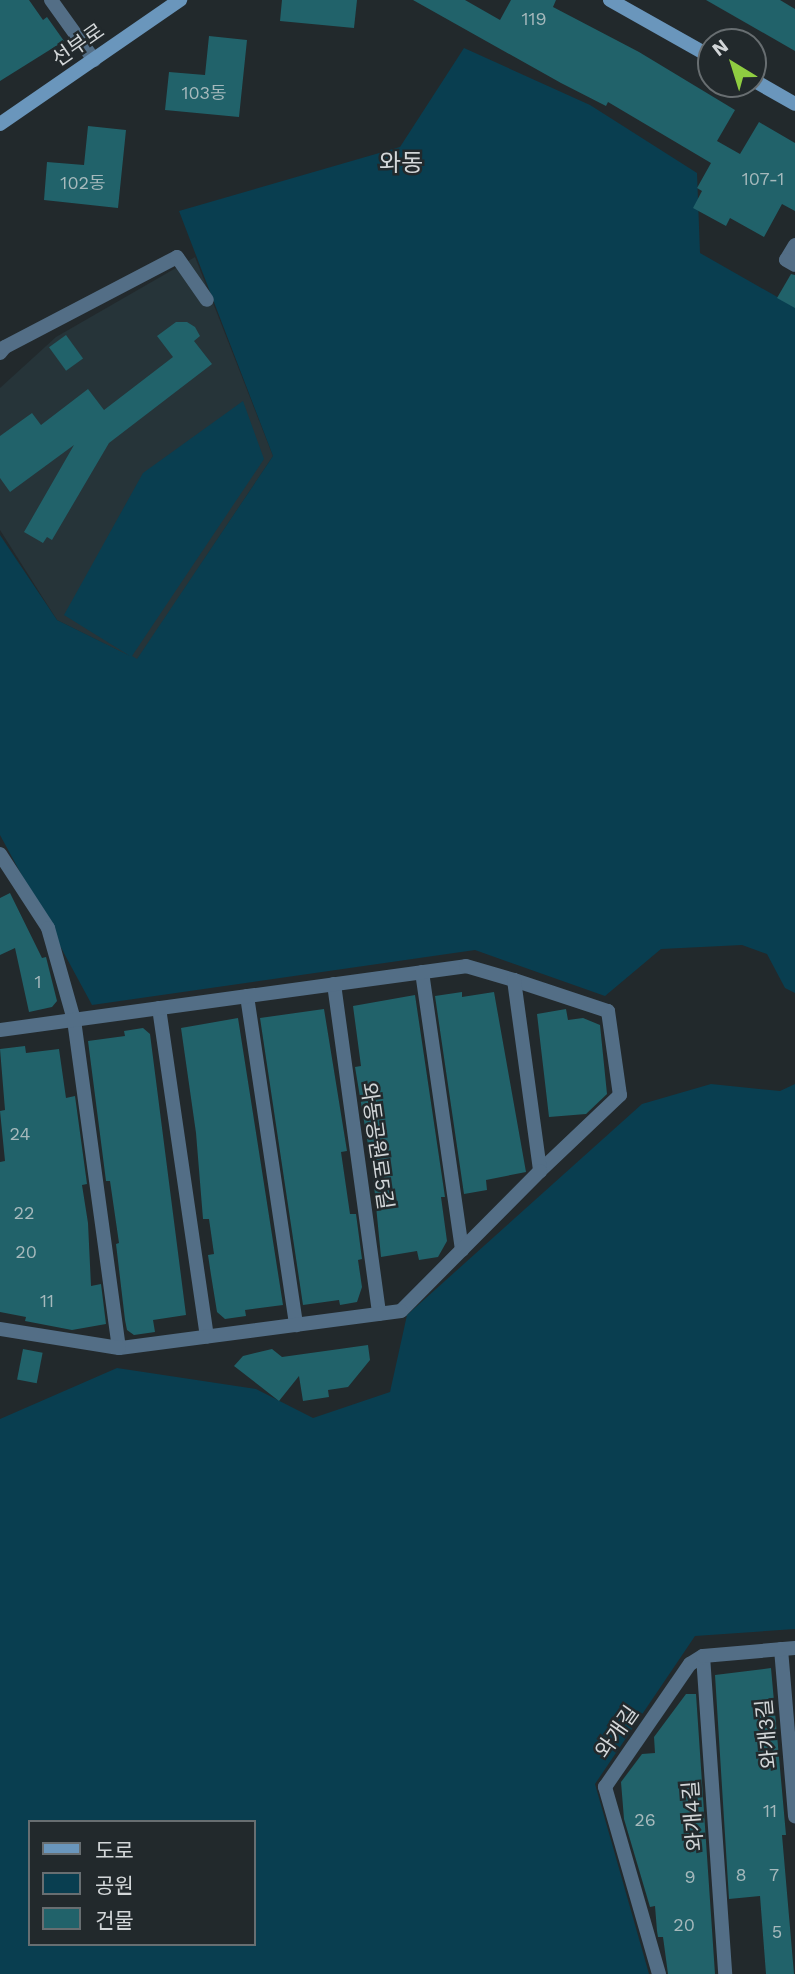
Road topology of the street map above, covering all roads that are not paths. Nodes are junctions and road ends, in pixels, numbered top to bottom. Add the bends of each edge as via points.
1 (51, 0) edge
2 (180, 0) edge
3 (613, 1) edge
4 (697, 49) edge
5 (94, 60) junction
6 (767, 88) edge
7 (795, 104) edge
8 (0, 124) edge
9 (795, 245) edge
10 (795, 265) edge
11 (207, 300) dead end
12 (0, 353) edge
13 (0, 854) edge
14 (422, 972) junction
15 (514, 980) junction
16 (334, 984) junction
17 (247, 996) junction
18 (159, 1008) junction
19 (74, 1020) junction
20 (0, 1030) edge
21 (540, 1171) junction
22 (462, 1250) junction
23 (379, 1314) junction
24 (296, 1325) junction
25 (0, 1329) edge
26 (207, 1336) junction
27 (119, 1348) junction
28 (788, 1648) edge
29 (704, 1656) junction
30 (795, 1816) edge
31 (659, 1974) edge
32 (725, 1974) edge

1 - 5 street
2 - 5 main road, 선부로
3 - 4 main road
5 - 8 main road, 선부로
6 - 7 main road
9 - 10 street via 786,260
11 - 12 street via 177,257
13 - 19 street via 48,928
14 - 15 street via 466,966
14 - 16 street
14 - 22 street
15 - 21 street
15 - 21 street via 608,1011 620,1095
16 - 17 street
16 - 23 street, 와동공원로5길
17 - 18 street
17 - 24 street
18 - 19 street
18 - 26 street
19 - 20 street
19 - 27 street
21 - 22 street
22 - 23 street via 401,1311
23 - 24 street
24 - 26 street
25 - 27 street
26 - 27 street
28 - 29 street
28 - 30 street, 와개3길
29 - 31 street, 와개길 via 690,1664 605,1787
29 - 32 street, 와개4길

